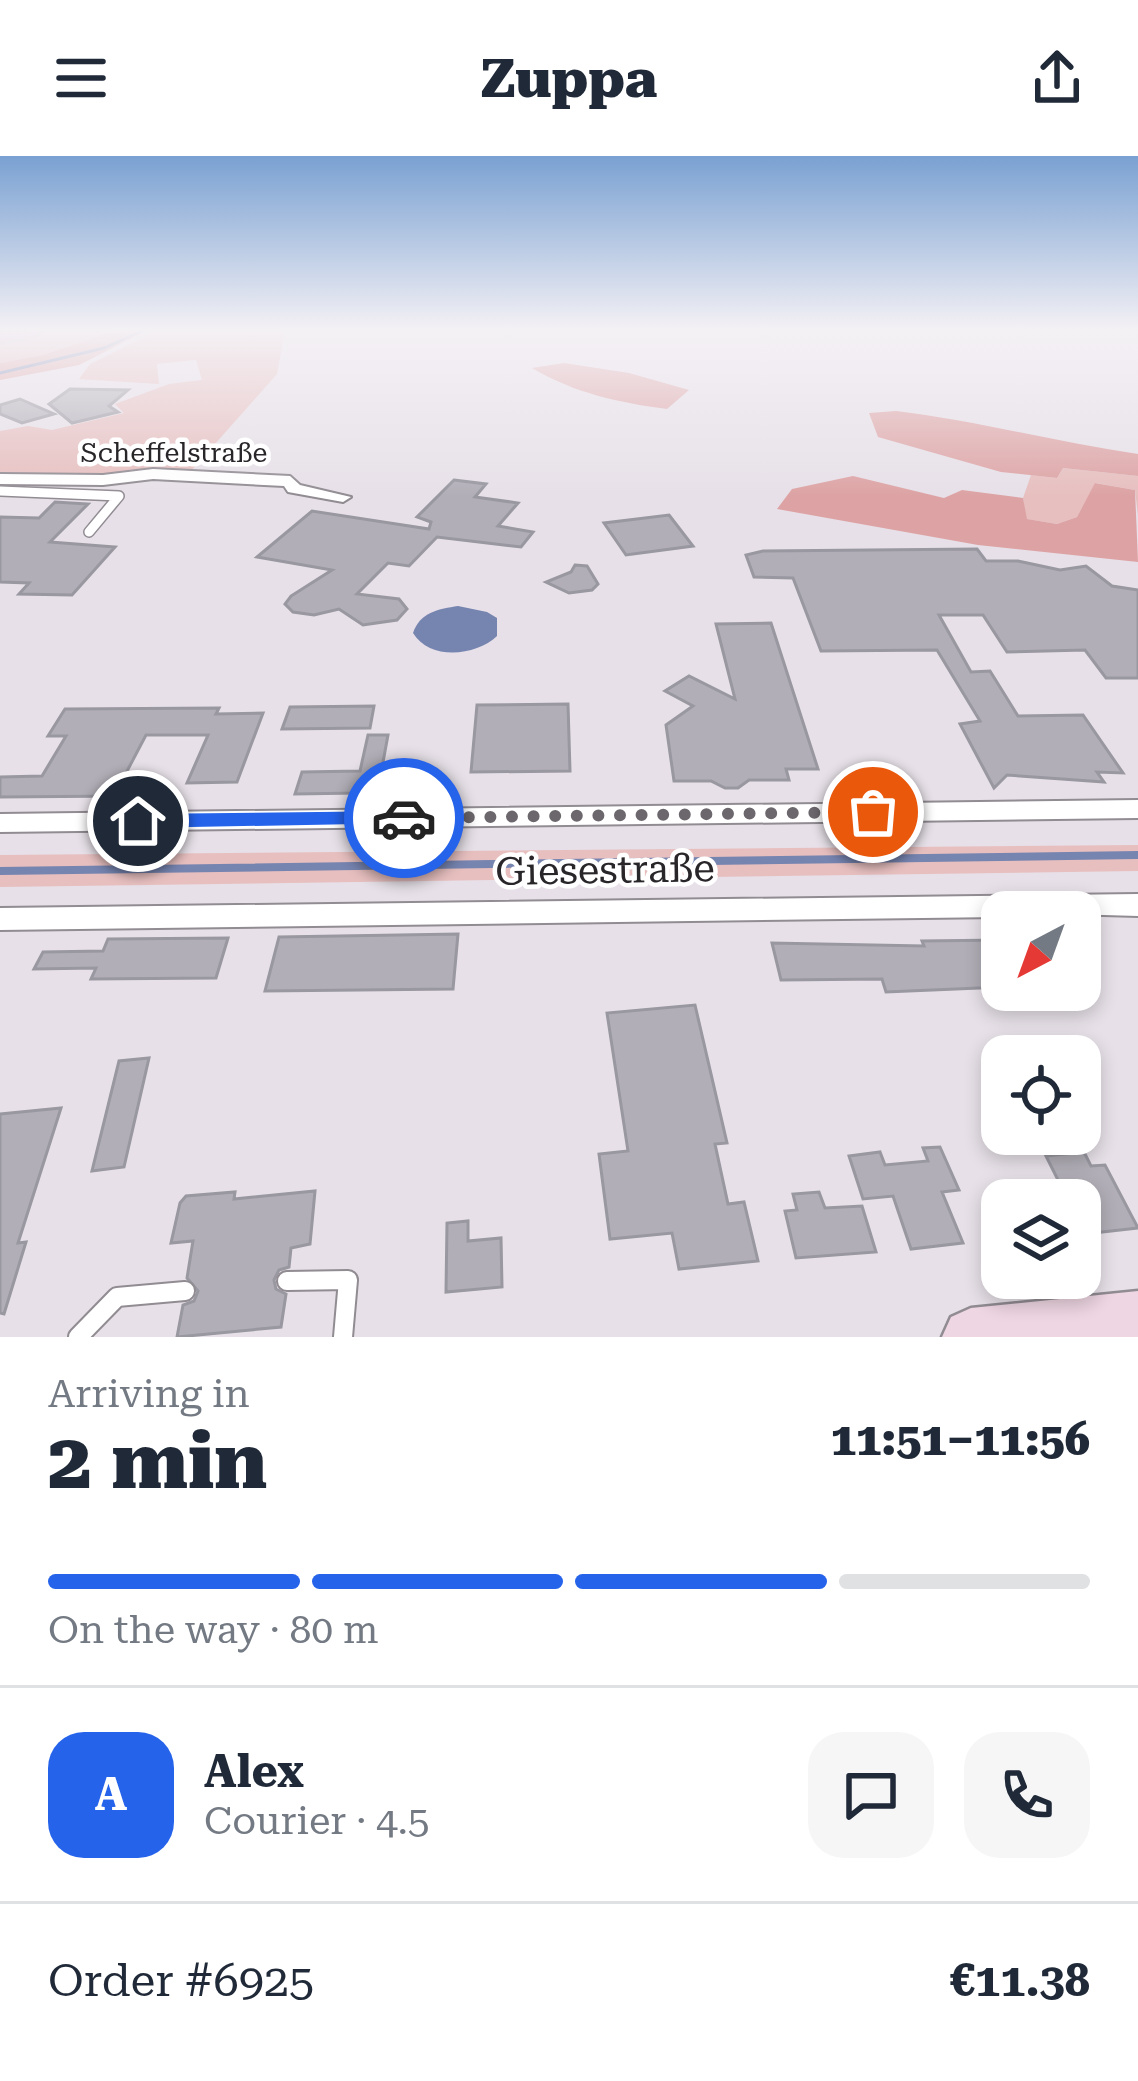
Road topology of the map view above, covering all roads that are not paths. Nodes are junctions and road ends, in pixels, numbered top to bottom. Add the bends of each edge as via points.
1 (0, 479) edge
2 (0, 491) edge
3 (343, 497) dead end
4 (89, 532) dead end
5 (1138, 808) edge
6 (0, 823) edge
7 (1138, 904) edge
8 (0, 919) edge
9 (287, 1281) dead end
10 (185, 1291) dead end
11 (1138, 1319) edge
12 (78, 1337) edge
13 (343, 1337) edge
14 (971, 1337) edge

1 - 3 street, Scheffelstraße via 153,474 290,481 294,489
2 - 4 lane via 119,496
5 - 6 street, Giesestraße
7 - 8 street, Giesestraße
9 - 13 lane via 348,1280
10 - 12 lane via 117,1297
11 - 14 main road

